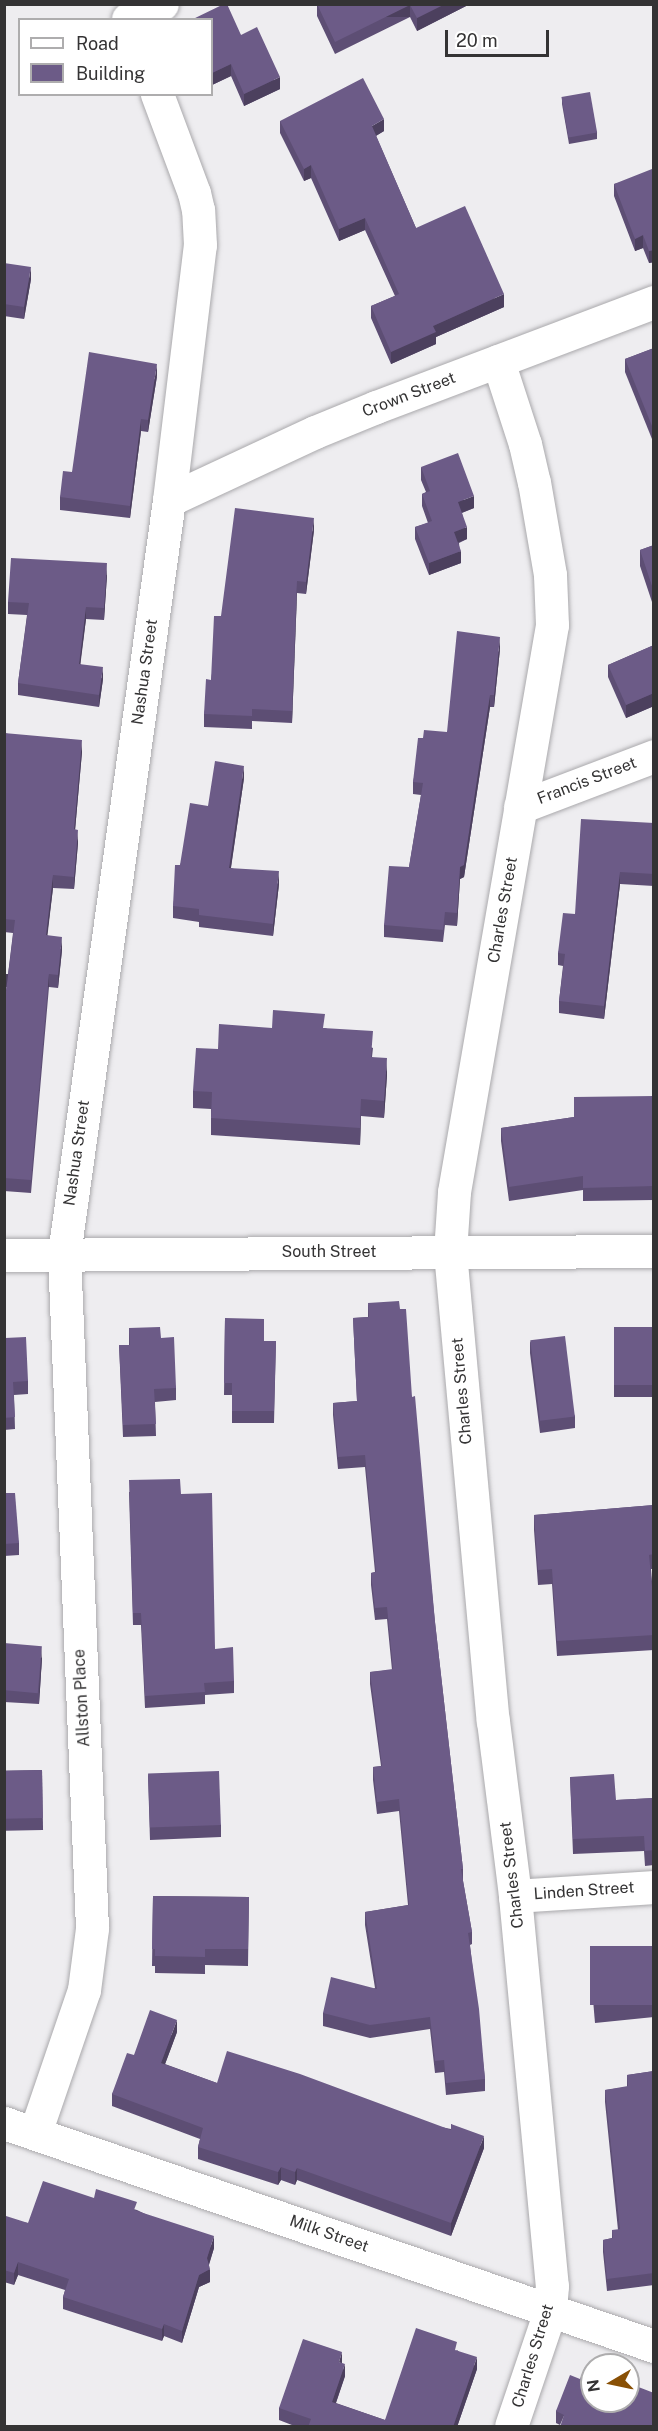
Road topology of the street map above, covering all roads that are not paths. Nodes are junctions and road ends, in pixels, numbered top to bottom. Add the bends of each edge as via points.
1 (122, 4) edge
2 (162, 4) edge
3 (128, 18) edge
4 (130, 18) edge
5 (158, 96) edge
6 (654, 302) edge
7 (498, 362) junction
8 (169, 500) junction
9 (654, 756) edge
10 (520, 807) junction
11 (654, 1251) edge
12 (450, 1252) junction
13 (64, 1254) junction
14 (4, 1255) edge
15 (654, 1887) edge
16 (515, 1896) junction
17 (4, 2122) edge
18 (35, 2133) junction
19 (550, 2311) junction
20 (654, 2346) edge
21 (511, 2427) edge

1 - 3 street
2 - 4 street
5 - 8 street, Nashua Street via 186,169 200,226 199,263
6 - 7 street, Crown Street
7 - 8 street, Crown Street via 315,432
7 - 10 street, Charles Street via 534,482 552,599 548,653
8 - 13 street, Nashua Street
9 - 10 street, Francis Street
10 - 12 street, Charles Street via 454,1192
11 - 12 street, South Street
12 - 13 street, South Street
12 - 16 street, Charles Street via 494,1721
13 - 14 street, South Street
13 - 18 street, Allston Place via 92,1928 84,1990
15 - 16 street, Linden Street
16 - 19 street, Charles Street via 552,2286
17 - 18 street, Milk Street
18 - 19 street, Milk Street
19 - 20 street, Milk Street
19 - 21 street, Charles Street

